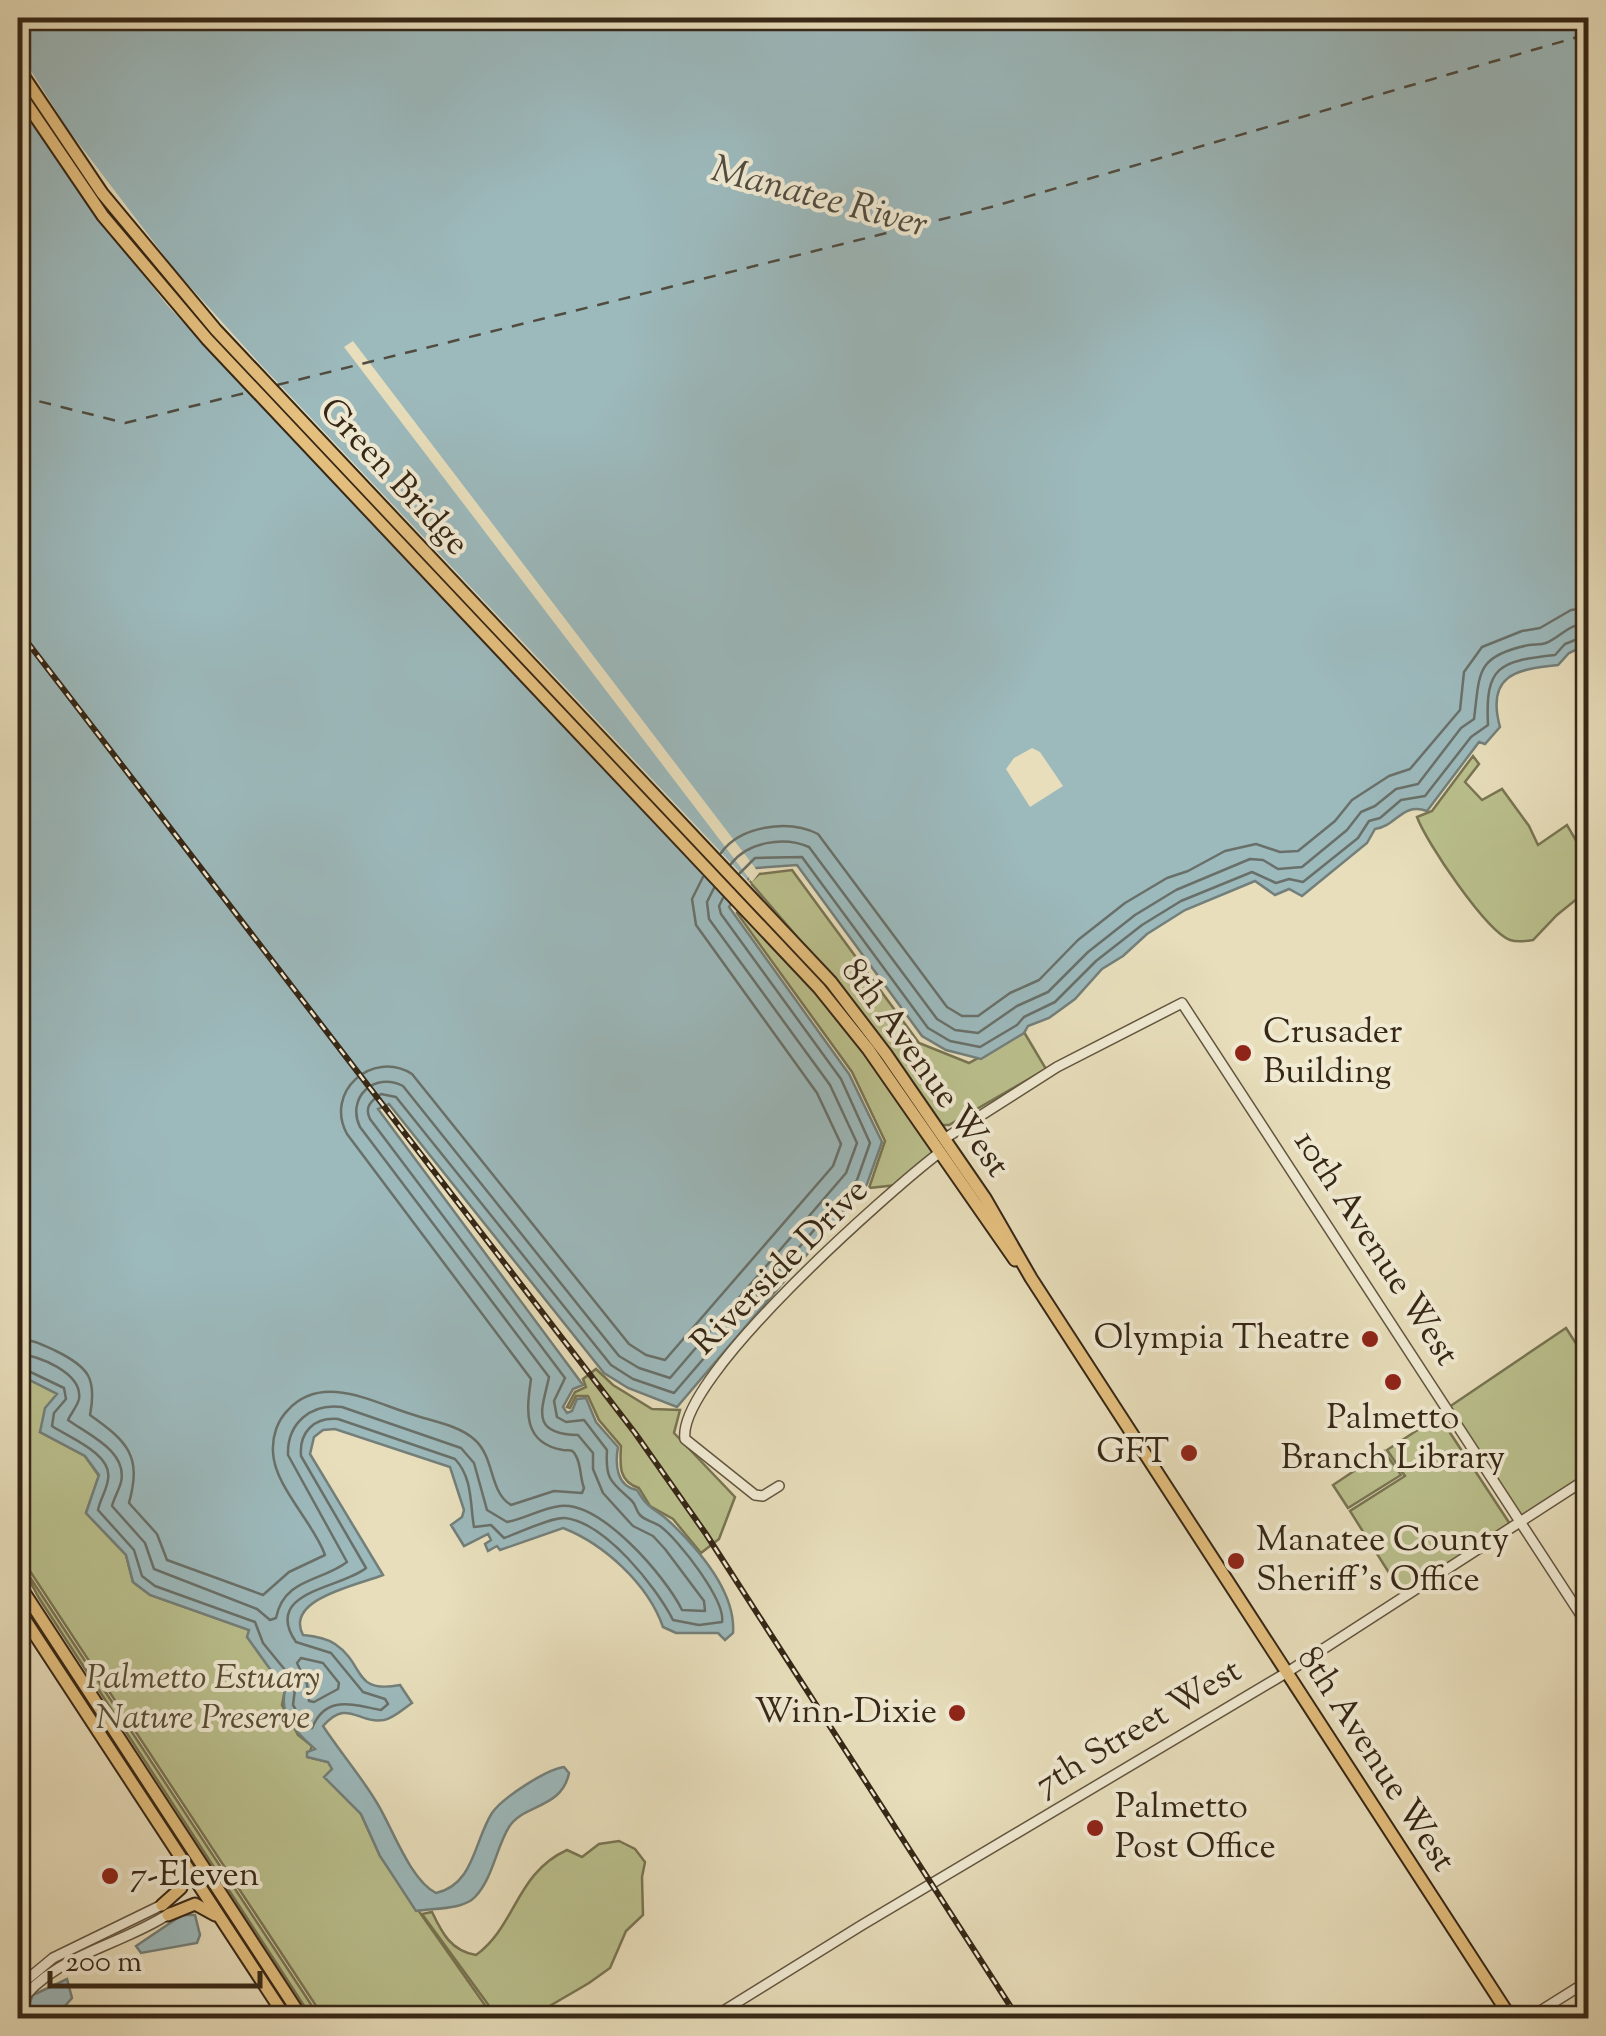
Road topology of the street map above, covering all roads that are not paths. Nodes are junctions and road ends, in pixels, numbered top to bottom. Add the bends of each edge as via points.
1 (18, 68) edge
2 (18, 90) edge
3 (752, 907) junction
4 (868, 1049) junction
5 (944, 1139) junction
6 (939, 1153) junction
7 (985, 1198) junction
8 (1031, 1278) junction
9 (1588, 1478) edge
10 (779, 1486) dead end
11 (1521, 1522) junction
12 (18, 1583) edge
13 (18, 1609) edge
14 (1588, 1626) edge
15 (1286, 1673) junction
16 (180, 1857) junction
17 (205, 1883) junction
18 (165, 1910) junction
19 (222, 1921) junction
20 (1588, 1981) edge
21 (18, 1987) edge
22 (18, 2005) edge
23 (286, 2018) edge
24 (302, 2018) edge
25 (712, 2018) edge
26 (1511, 2018) edge
27 (1529, 2018) edge

1 - 3 main road, Green Bridge via 102,193 206,318
2 - 3 main road, Green Bridge via 103,216 207,338
3 - 4 main road, 8th Avenue West
3 - 5 main road, 8th Avenue West via 852,1007
4 - 5 main road via 932,1133
4 - 6 main road, 8th Avenue West
5 - 7 main road, 8th Avenue West
5 - 11 street, 10th Avenue West via 1056,1067 1182,1003
6 - 7 main road via 950,1156
6 - 8 main road, 8th Avenue West
6 - 10 street, Riverside Drive via 806,1273 726,1357 696,1400 685,1439 755,1495
7 - 8 main road, 8th Avenue West
8 - 15 main road, 8th Avenue West
9 - 11 street, 7th Street West
11 - 14 street, 10th Avenue West
11 - 15 street, 7th Street West
12 - 17 main road
13 - 16 main road
15 - 25 street, 7th Street West
15 - 26 main road, 8th Avenue West
16 - 17 main road
16 - 18 main road via 184,1881
17 - 18 street
17 - 19 main road
17 - 24 main road
18 - 19 main road via 195,1904
18 - 21 street via 52,1958
18 - 22 street via 124,1940 59,1967
19 - 23 main road
20 - 27 street

